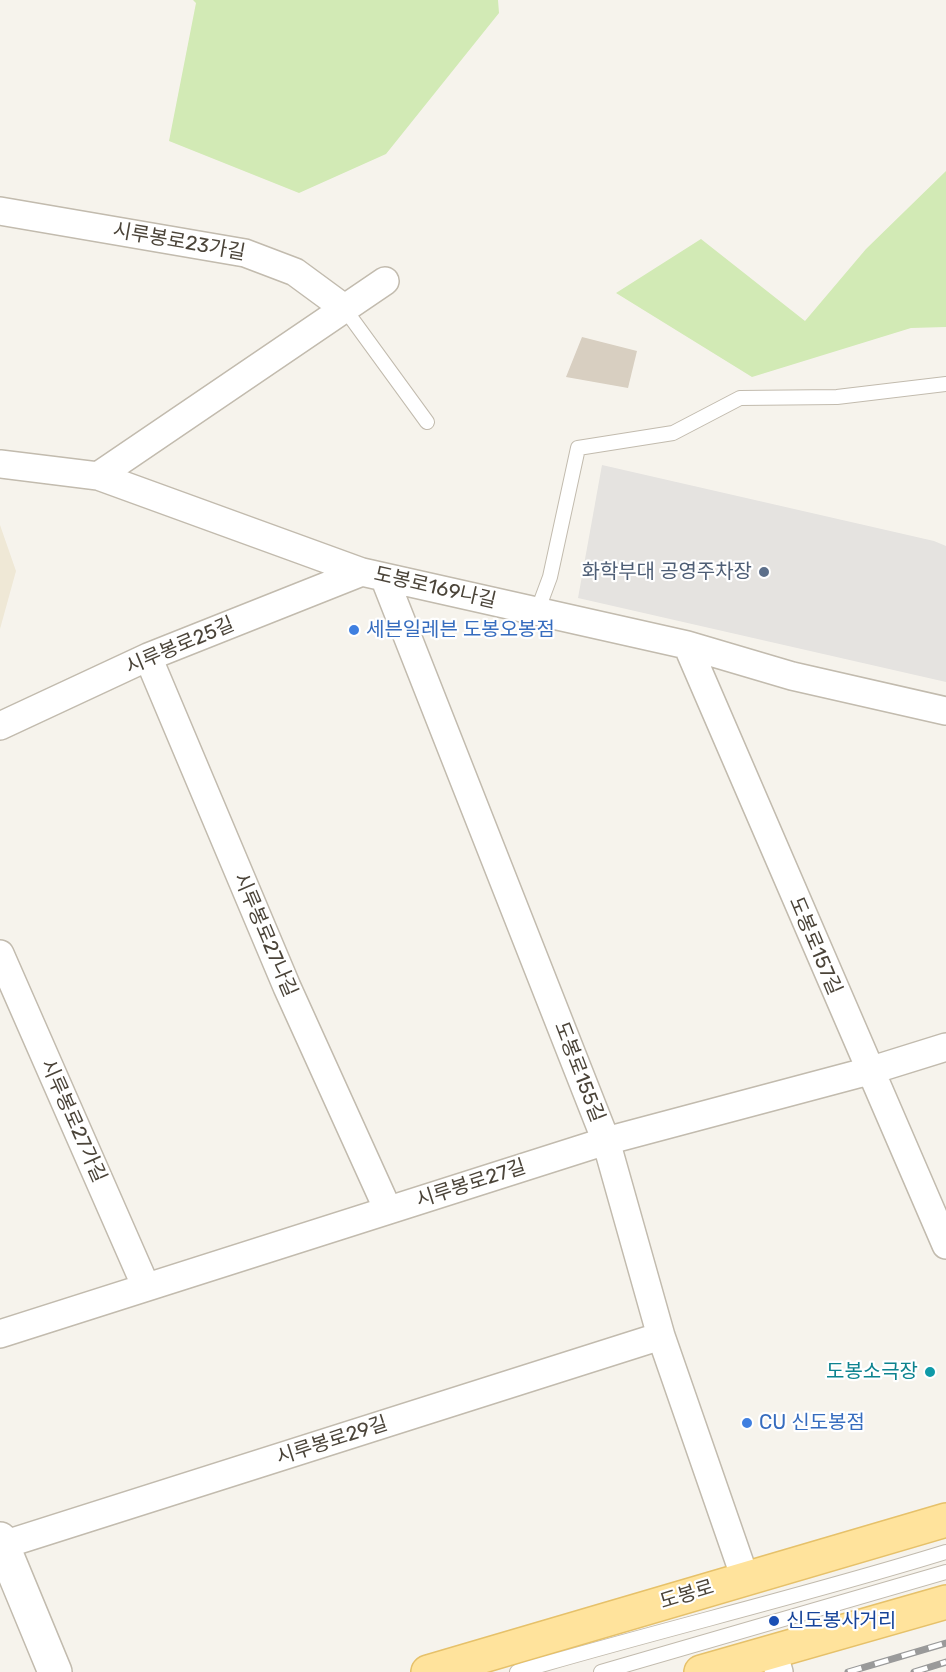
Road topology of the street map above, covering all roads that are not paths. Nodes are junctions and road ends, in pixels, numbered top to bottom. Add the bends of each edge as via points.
1 (0, 211) edge
2 (385, 281) dead end
3 (344, 308) junction
4 (946, 384) edge
5 (427, 422) dead end
6 (0, 464) edge
7 (98, 476) junction
8 (373, 574) junction
9 (537, 612) junction
10 (687, 645) junction
11 (148, 657) junction
12 (946, 711) edge
13 (0, 726) edge
14 (0, 954) edge
15 (946, 1047) edge
16 (869, 1071) junction
17 (606, 1141) junction
18 (388, 1210) junction
19 (946, 1245) edge
20 (146, 1287) junction
21 (0, 1334) edge
22 (660, 1336) junction
23 (946, 1520) edge
24 (1, 1544) edge
25 (946, 1552) edge
26 (946, 1572) edge
27 (745, 1578) junction
28 (946, 1602) edge
29 (776, 1662) edge
30 (55, 1672) edge
31 (428, 1672) edge
32 (516, 1672) edge
33 (601, 1672) edge
34 (701, 1672) edge

1 - 3 street, 시루봉로23가길 via 245,253 295,272
2 - 3 street
3 - 5 lane
3 - 7 street
4 - 9 lane via 837,397 740,398 673,433 578,448 550,577
6 - 7 street, 도봉로169나길
7 - 8 street, 도봉로169나길
8 - 9 street, 도봉로169나길
8 - 11 street, 시루봉로25길
8 - 17 street, 도봉로155길
9 - 10 street, 도봉로169나길
10 - 12 street, 도봉로169나길 via 792,676
10 - 16 street, 도봉로157길
11 - 13 street, 시루봉로25길
11 - 18 street, 시루봉로27나길 via 287,987
14 - 20 street, 시루봉로27가길
15 - 16 street, 시루봉로27길
16 - 17 street, 시루봉로27길
16 - 19 street, 도봉로157길
17 - 18 street, 시루봉로27길
17 - 22 street, 도봉로155길
18 - 20 street, 시루봉로27길
20 - 21 street, 시루봉로27길
22 - 24 street, 시루봉로29길
22 - 27 street, 도봉로155길
23 - 27 main road, 도봉로
24 - 30 street
25 - 32 lane
26 - 33 lane
27 - 31 main road, 도봉로
28 - 29 main road
29 - 34 main road

